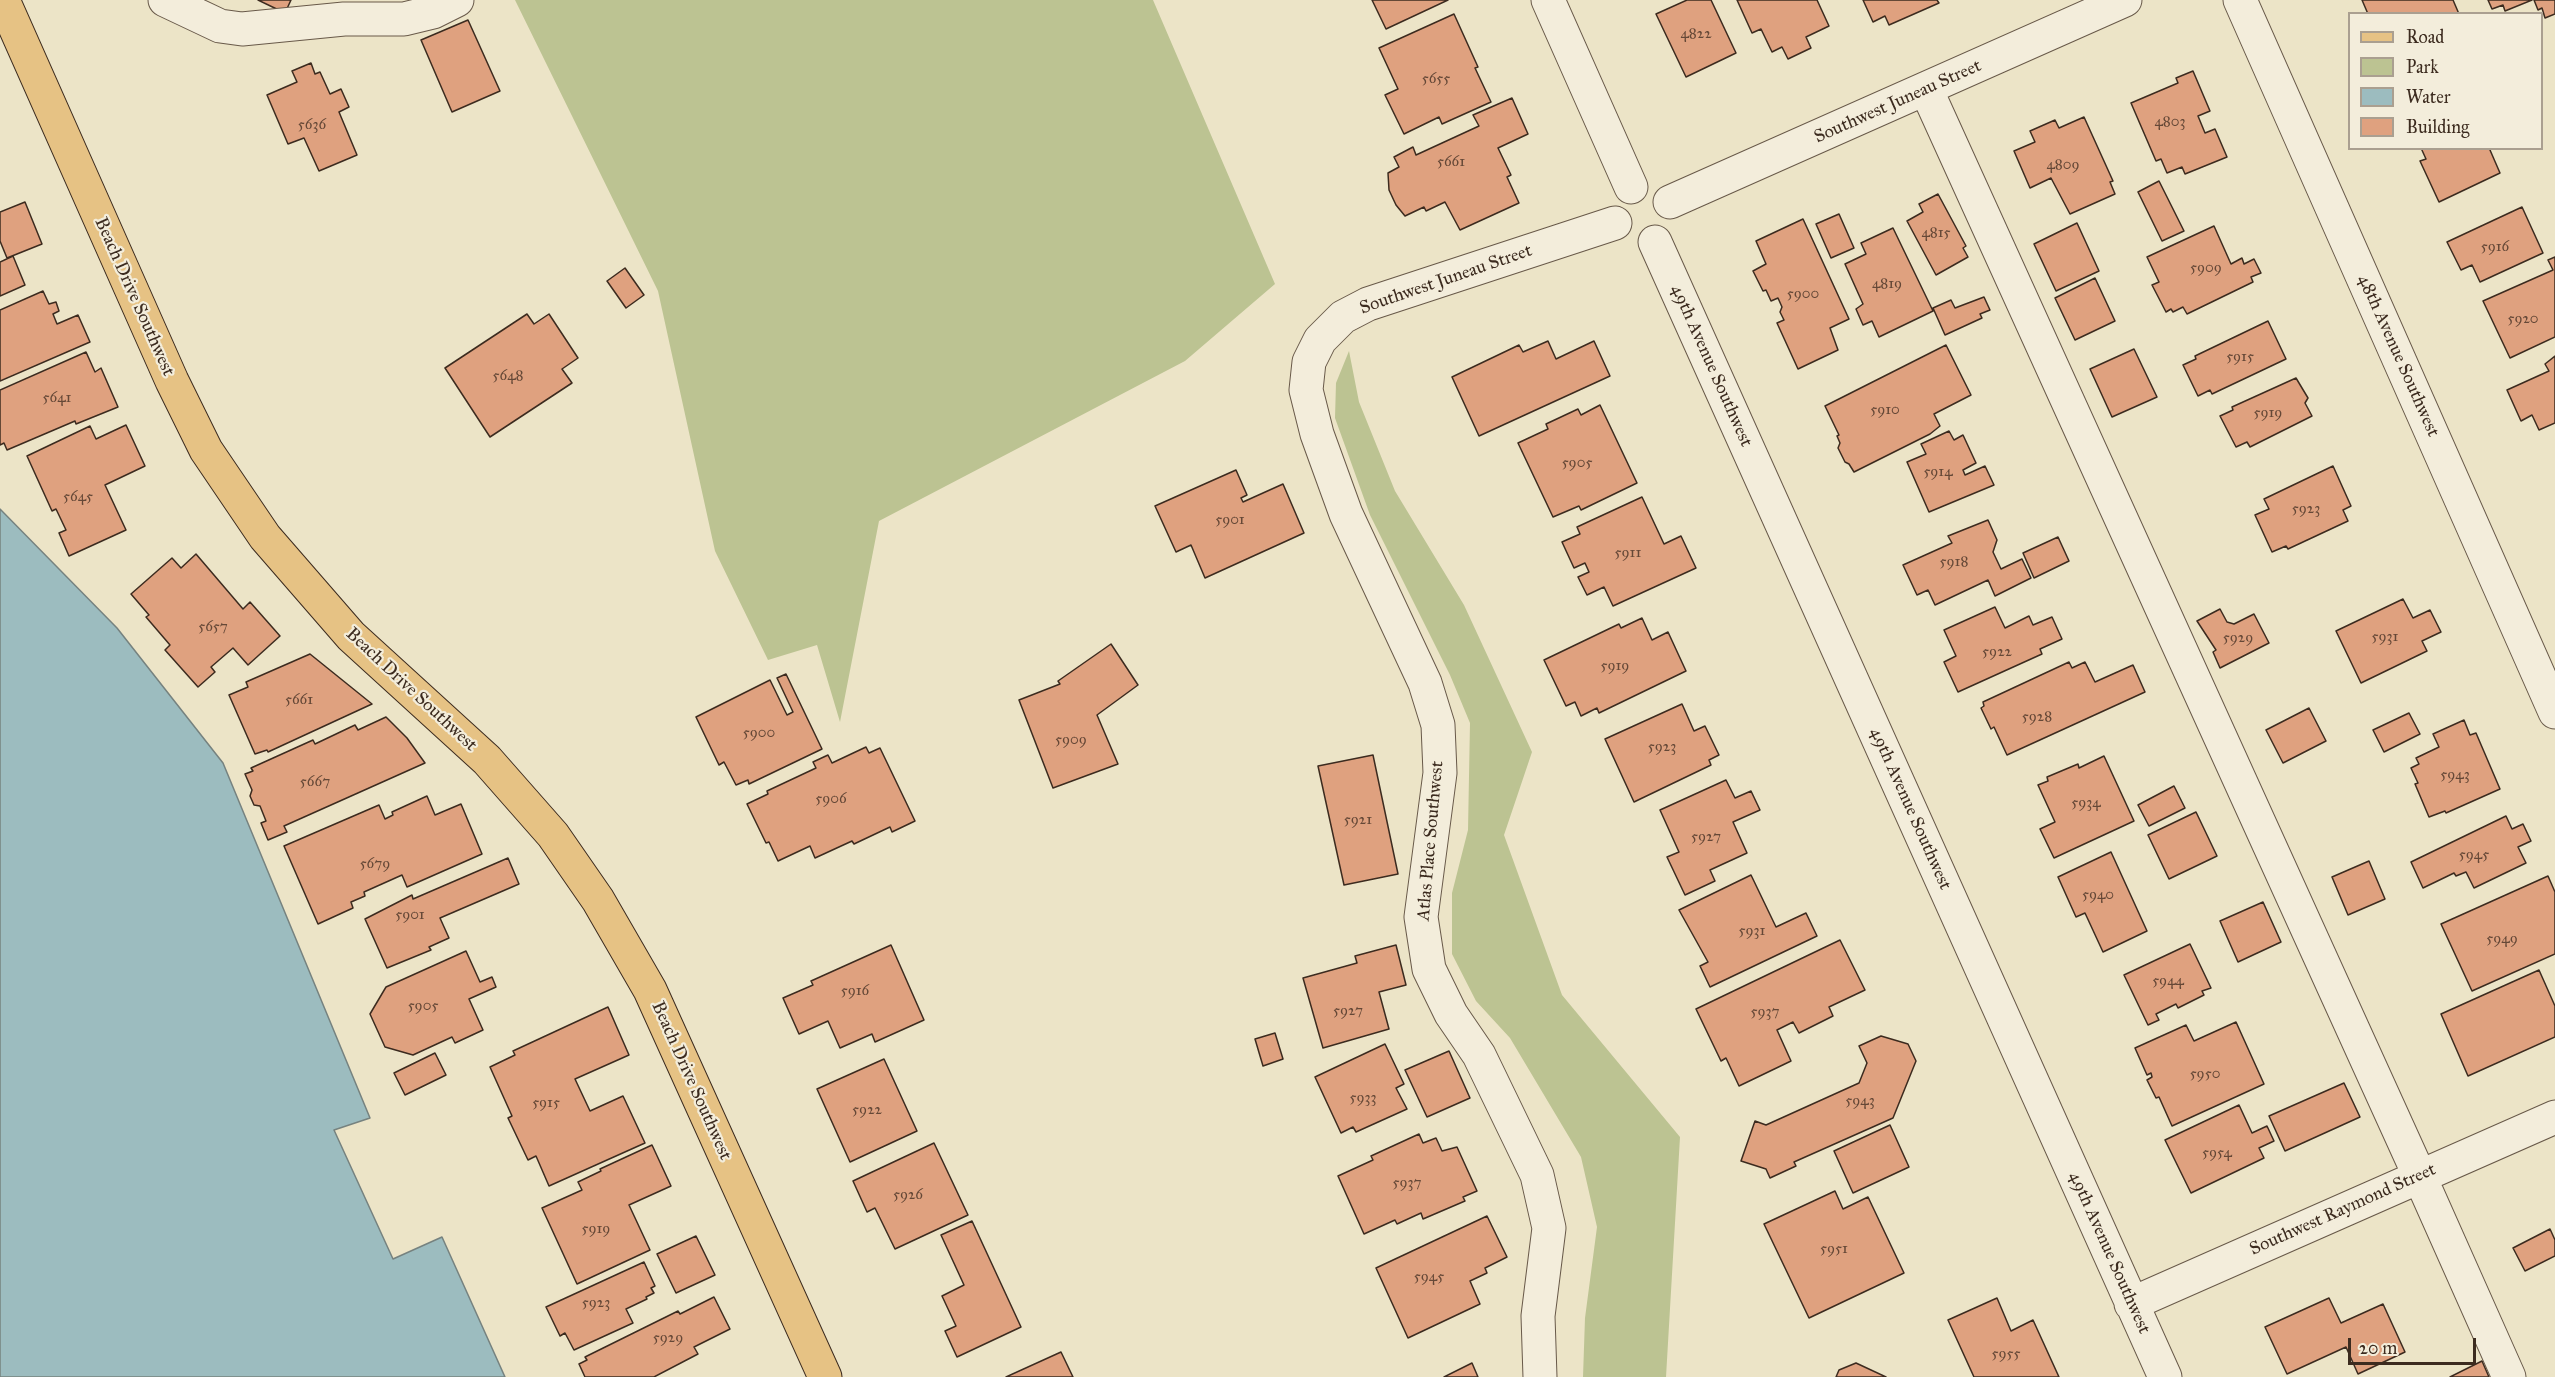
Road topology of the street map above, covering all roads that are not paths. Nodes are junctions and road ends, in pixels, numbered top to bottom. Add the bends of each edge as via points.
1 (3, 0) edge
2 (165, 0) edge
3 (457, 0) edge
4 (1548, 0) edge
5 (2125, 0) edge
6 (2241, 0) edge
7 (1926, 89) junction
8 (1631, 188) junction
9 (1670, 202) junction
10 (1615, 224) junction
11 (1655, 242) junction
12 (1320, 340) joint
13 (2555, 712) edge
14 (2555, 1117) edge
15 (2420, 1177) junction
16 (2131, 1304) junction
17 (825, 1377) edge
18 (1540, 1377) edge
19 (2165, 1377) edge
20 (2509, 1377) edge

1 - 17 main road, Beach Drive Southwest via 206,450 265,537 343,627 487,760 553,835 598,900 650,990
2 - 3 street via 220,26 242,29 344,19 404,19 433,12
4 - 8 street
5 - 7 street, Southwest Juneau Street
6 - 13 street, 48th Avenue Southwest
7 - 9 street, Southwest Juneau Street
7 - 15 street
8 - 9 street via 1653,186
8 - 10 street via 1615,206
9 - 11 street via 1672,224
10 - 11 street via 1629,241
10 - 12 street, Southwest Juneau Street via 1368,304 1343,317
11 - 16 street, 49th Avenue Southwest
12 - 18 street, Atlas Place Southwest via 1309,362 1306,390 1317,435 1346,514 1425,683 1438,724 1440,773 1421,917 1429,969 1451,1014 1479,1055 1537,1175 1549,1227 1538,1316
14 - 15 street, Southwest Raymond Street
15 - 16 street, Southwest Raymond Street
15 - 20 street
16 - 19 street, 49th Avenue Southwest

